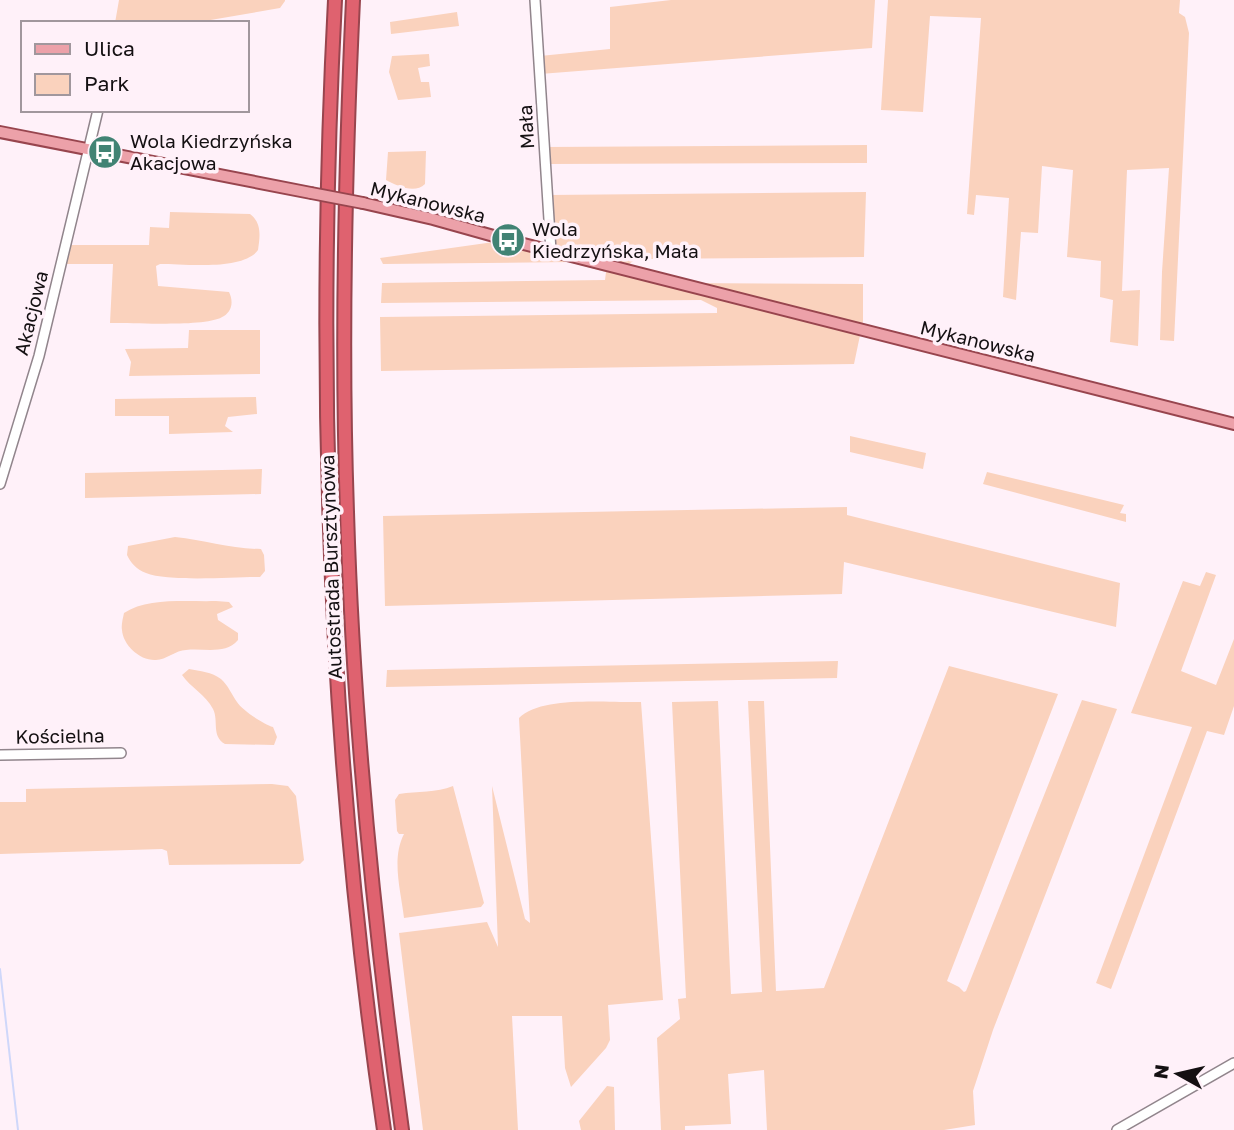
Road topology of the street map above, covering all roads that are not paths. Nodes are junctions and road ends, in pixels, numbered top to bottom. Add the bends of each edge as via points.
1 (335, 0) edge
2 (353, 0) edge
3 (535, 0) edge
4 (99, 112) edge
5 (0, 132) edge
6 (90, 149) junction
7 (551, 251) junction
8 (1234, 424) edge
9 (0, 484) edge
10 (121, 753) dead end
11 (0, 755) edge
12 (1234, 1063) edge
13 (384, 1130) edge
14 (402, 1130) edge
15 (1117, 1130) edge

1 - 13 highway, Autostrada Bursztynowa via 326,297 331,588 355,903
2 - 14 highway, Autostrada Bursztynowa via 344,271 348,557 369,863
3 - 7 street, Mała
4 - 6 street, Akacjowa
5 - 6 main road, Mykanowska
6 - 7 main road, Mykanowska, bridge via 363,203
6 - 9 street, Akacjowa via 39,356
7 - 8 main road, Mykanowska
10 - 11 street, Kościelna
12 - 15 street

